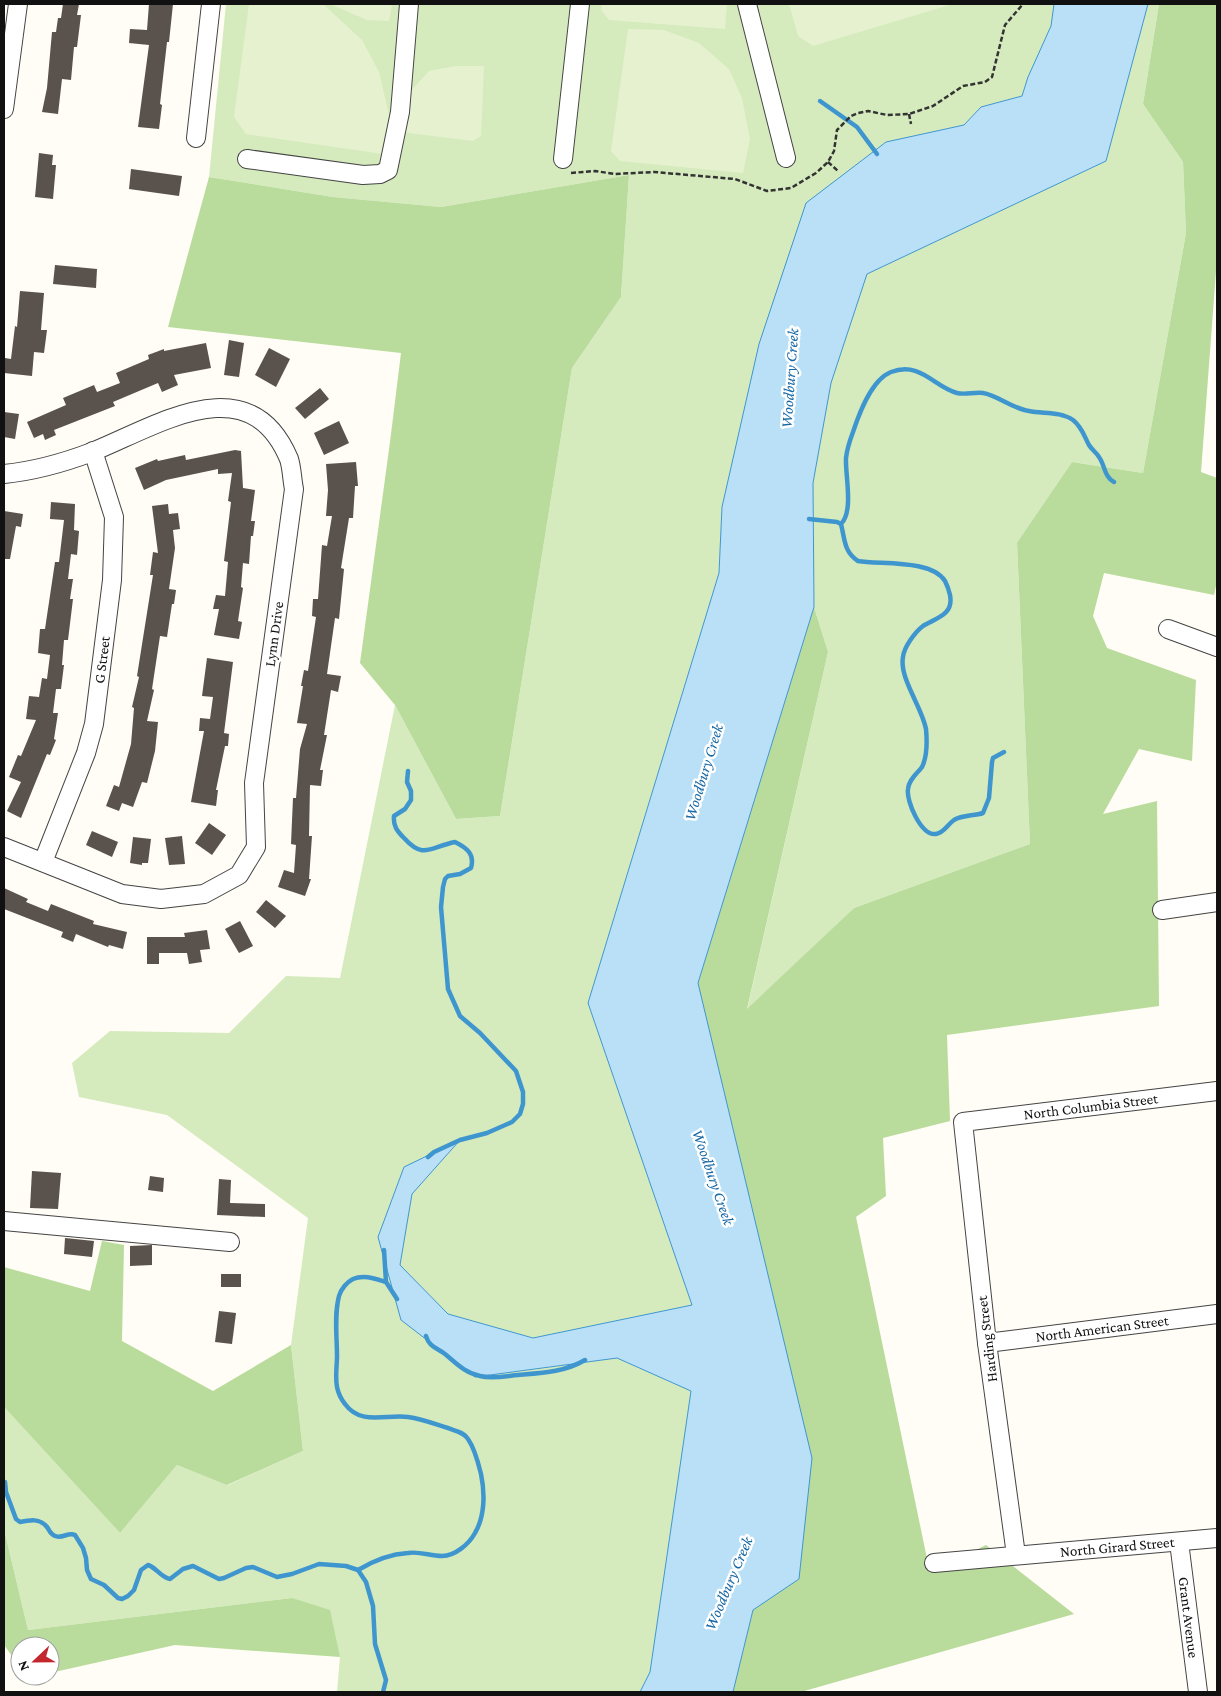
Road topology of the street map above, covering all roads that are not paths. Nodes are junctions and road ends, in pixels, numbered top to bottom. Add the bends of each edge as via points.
1 (18, 4) edge
2 (211, 4) edge
3 (409, 4) edge
4 (580, 4) edge
5 (747, 4) edge
6 (8, 50) edge
7 (4, 109) edge
8 (196, 138) dead end
9 (786, 158) dead end
10 (247, 159) dead end
11 (563, 159) road end
12 (94, 451) junction
13 (4, 474) edge
14 (1168, 629) dead end
15 (1217, 647) edge
16 (4, 847) edge
17 (43, 862) junction
18 (1217, 902) edge
19 (1162, 910) dead end
20 (1217, 1091) edge
21 (964, 1122) joint
22 (4, 1221) edge
23 (230, 1242) dead end
24 (1217, 1314) edge
25 (987, 1343) junction
26 (1217, 1538) edge
27 (1180, 1542) junction
28 (1016, 1555) junction
29 (934, 1563) dead end
30 (1198, 1692) edge

1 - 6 street
2 - 8 street
3 - 10 street via 400,112 388,170 363,175
4 - 11 street
5 - 9 street
6 - 7 street
12 - 13 street, Lynn Drive via 62,463
12 - 17 street, G Street via 114,517 112,580 94,724 76,781
12 - 17 street, Lynn Drive via 164,421 204,408 224,407 251,414 273,430 289,460 294,489 254,783 256,847 239,875 204,894 160,898 122,894
14 - 15 street
16 - 17 street, Lynn Drive
18 - 19 street
20 - 21 street, North Columbia Street
21 - 25 street, Harding Street
22 - 23 street
24 - 25 street, North American Street
25 - 28 street, Harding Street
26 - 27 street, North Girard Street
27 - 28 street, North Girard Street
27 - 30 street, Grant Avenue
28 - 29 street, North Girard Street

